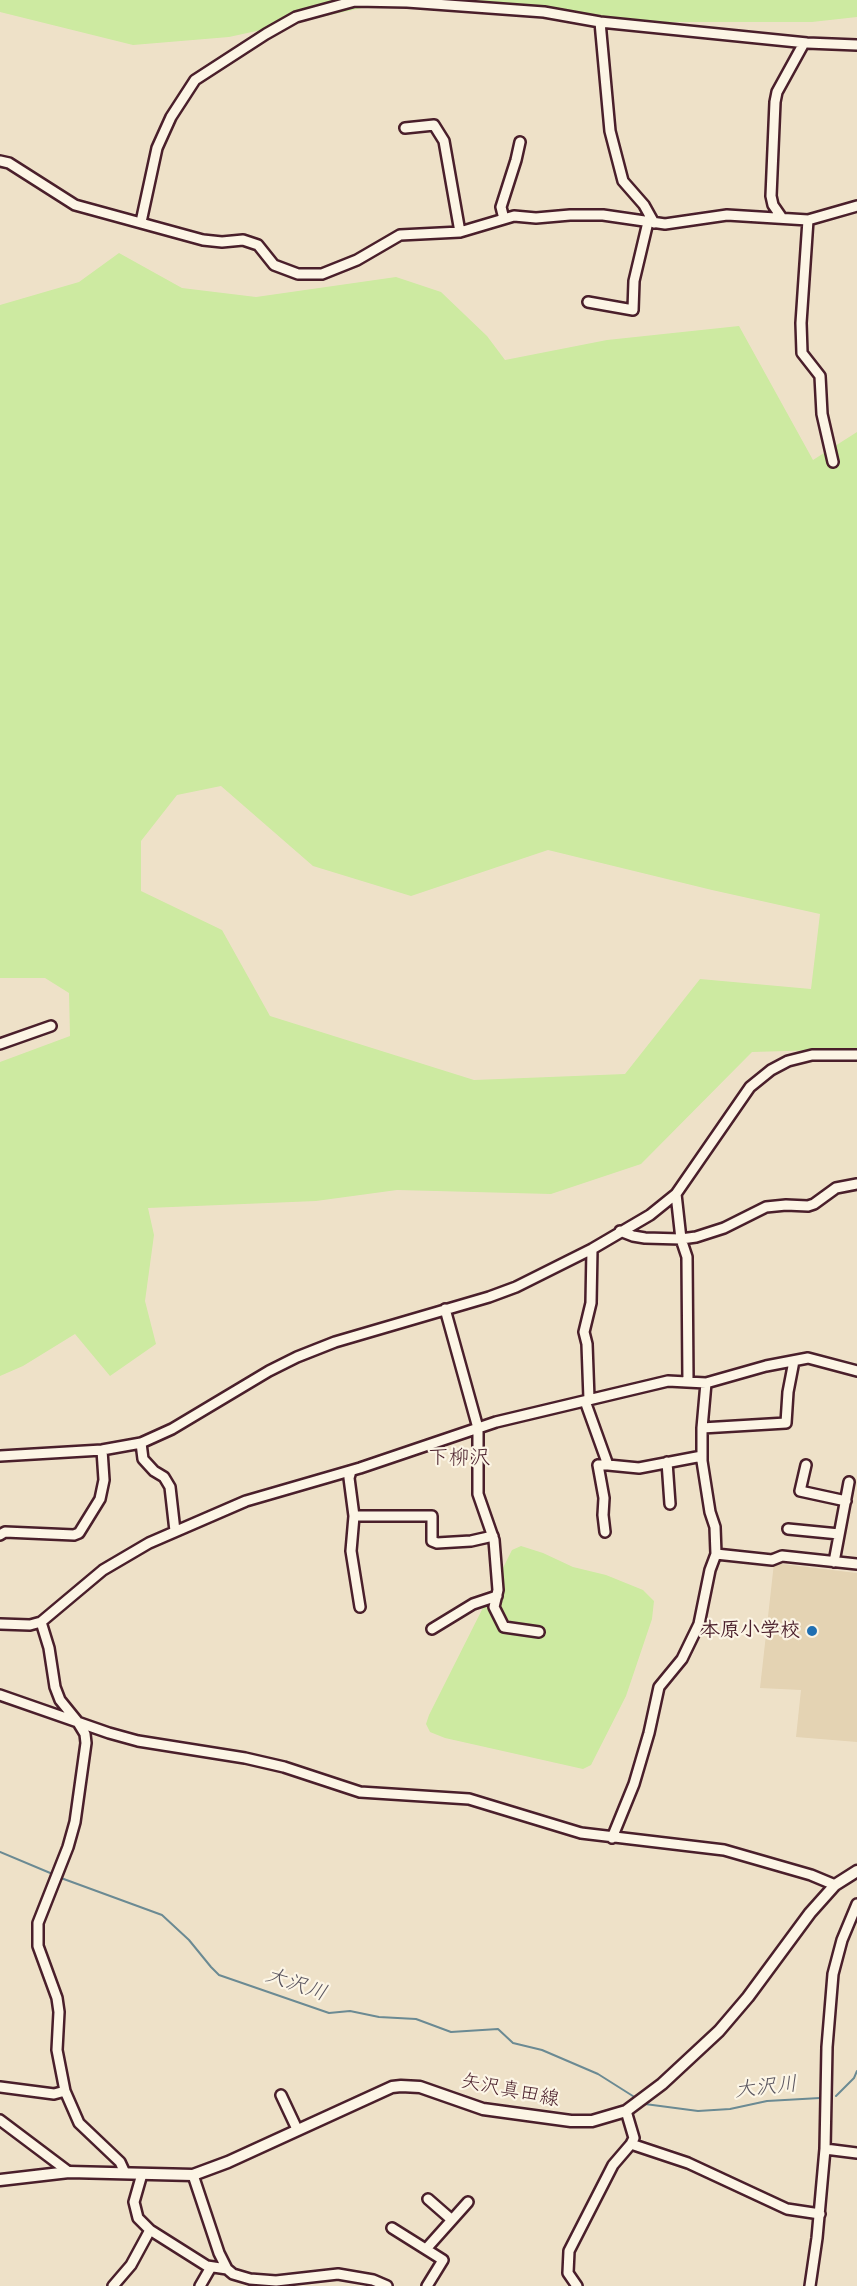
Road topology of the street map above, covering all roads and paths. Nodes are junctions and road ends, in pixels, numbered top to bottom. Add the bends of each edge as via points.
1 (600, 22) junction
2 (804, 43) junction
3 (857, 45) edge
4 (405, 128) dead end
5 (520, 142) dead end
6 (0, 161) edge
7 (857, 206) edge
8 (782, 218) junction
9 (504, 219) junction
10 (808, 220) junction
11 (141, 222) junction
12 (651, 222) junction
13 (460, 232) junction
14 (588, 302) dead end
15 (833, 462) dead end
16 (51, 1026) dead end
17 (0, 1044) edge
18 (857, 1055) edge
19 (857, 1184) edge
20 (676, 1194) junction
21 (620, 1231) junction
22 (681, 1239) junction
23 (592, 1249) junction
24 (445, 1310) junction
25 (794, 1361) junction
26 (857, 1371) edge
27 (688, 1383) junction
28 (706, 1383) junction
29 (587, 1400) junction
30 (478, 1428) junction
31 (702, 1428) junction
32 (141, 1443) junction
33 (102, 1450) junction
34 (0, 1456) edge
35 (702, 1456) junction
36 (667, 1462) junction
37 (608, 1465) junction
38 (806, 1465) dead end
39 (351, 1470) junction
40 (849, 1482) dead end
41 (846, 1501) junction
42 (670, 1504) dead end
43 (354, 1516) junction
44 (788, 1529) dead end
45 (176, 1531) junction
46 (605, 1532) dead end
47 (839, 1534) junction
48 (0, 1535) edge
49 (493, 1536) junction
50 (716, 1554) junction
51 (834, 1562) junction
52 (857, 1564) edge
53 (497, 1596) junction
54 (360, 1607) dead end
55 (41, 1622) junction
56 (0, 1624) edge
57 (432, 1629) dead end
58 (539, 1632) dead end
59 (0, 1695) edge
60 (77, 1721) junction
61 (612, 1838) junction
62 (857, 1871) edge
63 (835, 1885) junction
64 (856, 1909) edge
65 (0, 2087) edge
66 (65, 2091) junction
67 (281, 2095) dead end
68 (626, 2111) junction
69 (0, 2120) edge
70 (297, 2129) junction
71 (631, 2144) junction
72 (825, 2149) junction
73 (857, 2153) edge
74 (69, 2172) junction
75 (125, 2173) junction
76 (142, 2175) junction
77 (193, 2175) junction
78 (0, 2180) edge
79 (428, 2199) dead end
80 (468, 2202) dead end
81 (820, 2214) junction
82 (452, 2220) junction
83 (392, 2228) dead end
84 (150, 2230) junction
85 (426, 2249) junction
86 (211, 2267) junction
87 (226, 2269) junction
88 (236, 2276) junction
89 (113, 2286) edge
90 (200, 2286) edge
91 (231, 2286) edge
92 (387, 2286) edge
93 (427, 2286) edge
94 (577, 2286) edge
95 (810, 2286) edge

1 - 2 street
1 - 11 street via 544,12 355,1 296,17 195,80 157,148
1 - 12 street via 610,131 620,171
2 - 3 street
2 - 8 street via 777,92 771,196
4 - 13 street via 434,125 444,141
5 - 9 street via 501,207
6 - 11 street via 9,162 75,205
7 - 10 street
8 - 10 street
8 - 12 street via 727,215 664,224
9 - 12 street via 570,214
9 - 13 street
10 - 15 street via 802,353 820,376 822,414
11 - 13 street via 203,240 243,240 258,245 274,265 298,273 322,274 357,260 400,235
12 - 14 street via 634,281 633,310
16 - 17 street
18 - 20 street via 812,1055 771,1070 750,1087
19 - 22 street via 836,1188 808,1206 766,1207 724,1228
20 - 21 street via 650,1215
20 - 22 street
21 - 22 street via 633,1236
21 - 23 street
22 - 27 street via 687,1257
23 - 24 street via 516,1287
23 - 29 street via 591,1303 584,1332
24 - 30 street
24 - 32 street via 297,1357
25 - 26 street via 808,1358
25 - 28 street
25 - 31 street via 786,1423
27 - 28 street
27 - 29 street via 668,1381
28 - 31 street
29 - 30 street
29 - 37 street
30 - 39 street
30 - 49 street via 478,1494
31 - 35 street
32 - 33 street
32 - 45 street via 143,1459 170,1487
33 - 34 street
33 - 48 street via 104,1480 100,1499 79,1533
35 - 36 street
35 - 50 street
36 - 37 street via 639,1468
36 - 42 street
37 - 46 street via 598,1465
38 - 41 street via 800,1491
39 - 43 street
39 - 45 street via 246,1501
40 - 41 street
41 - 47 street
43 - 49 street via 432,1516 432,1541 437,1543
43 - 54 street via 351,1551
44 - 47 street
45 - 55 street via 103,1570
47 - 51 street
49 - 53 street
50 - 51 street
50 - 61 street via 699,1624 682,1659 659,1687 650,1733
51 - 52 street
53 - 57 street via 473,1604
53 - 58 street via 494,1607 504,1628
55 - 56 street
55 - 60 street via 55,1687
59 - 60 street
60 - 61 street via 138,1741 284,1767 360,1792 469,1799 580,1833
60 - 66 street via 86,1743 75,1822 36,1933 57,1998 57,2050
61 - 63 street via 724,1850
62 - 63 main road, 矢沢真田線
63 - 68 main road, 矢沢真田線 via 719,2031 662,2084
64 - 72 street via 833,1974 826,2047
65 - 66 street via 54,2094
66 - 75 street via 79,2123 120,2162
67 - 70 street
68 - 70 main road, 矢沢真田線 via 592,2121 571,2121 483,2109 409,2085 392,2087
68 - 71 street via 634,2133
69 - 74 street
70 - 77 main road, 矢沢真田線
71 - 81 street via 688,2163 787,2209
71 - 94 street via 613,2165 569,2251 568,2273
72 - 73 street
72 - 81 street
74 - 75 main road, 矢沢真田線
74 - 78 main road, 矢沢真田線
75 - 76 main road, 矢沢真田線
76 - 77 main road, 矢沢真田線
76 - 84 street via 134,2202 138,2218
77 - 87 street
79 - 82 street
80 - 82 street
81 - 95 street
82 - 85 street
83 - 85 street
84 - 86 street
84 - 89 street
85 - 93 street via 443,2260
86 - 87 street
86 - 90 street
87 - 88 street
88 - 91 street
88 - 92 street via 276,2281 338,2274

